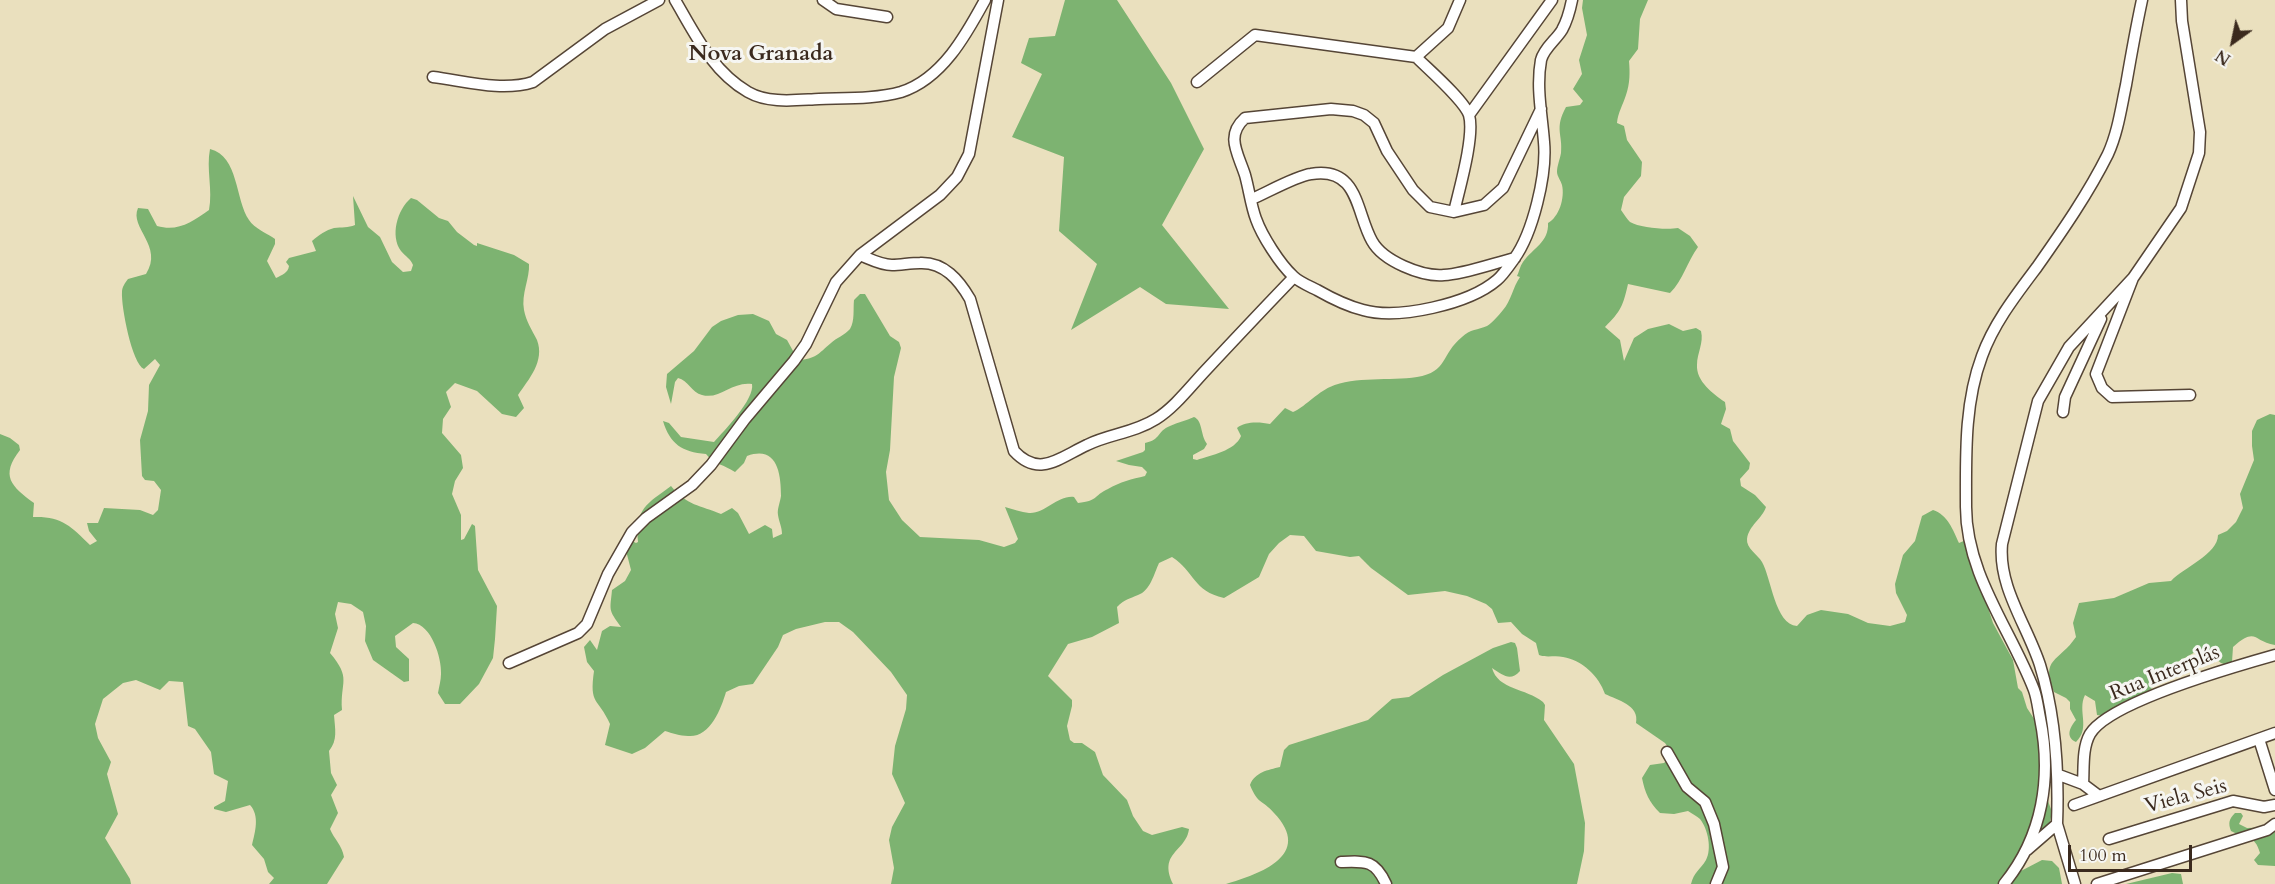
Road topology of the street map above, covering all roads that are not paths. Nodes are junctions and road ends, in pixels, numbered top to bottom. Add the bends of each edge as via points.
1 (659, 0) edge
2 (675, 0) edge
3 (823, 0) edge
4 (985, 0) edge
5 (998, 0) edge
6 (1460, 0) edge
7 (1552, 0) edge
8 (1572, 0) edge
9 (2142, 0) edge
10 (2181, 0) edge
11 (887, 17) dead end
12 (1416, 57) junction
13 (433, 77) dead end
14 (1197, 82) dead end
15 (1541, 109) junction
16 (1469, 115) junction
17 (1252, 199) junction
18 (1454, 212) junction
19 (860, 255) junction
20 (1515, 258) junction
21 (1294, 277) junction
22 (2133, 278) junction
23 (2108, 306) junction
24 (2190, 395) dead end
25 (2063, 412) dead end
26 (2275, 655) edge
27 (509, 663) dead end
28 (2275, 733) edge
29 (2259, 739) junction
30 (1667, 752) dead end
31 (2059, 775) junction
32 (2083, 784) junction
33 (2275, 790) edge
34 (2099, 796) junction
35 (2074, 805) dead end
36 (2275, 805) edge
37 (2057, 824) junction
38 (2275, 824) edge
39 (2109, 839) dead end
40 (2027, 850) junction
41 (1341, 862) dead end
42 (1386, 884) edge
43 (1716, 884) edge
44 (2004, 884) edge
45 (2075, 884) edge
46 (2097, 884) edge

1 - 13 street via 590,39 533,82 508,86
2 - 4 street via 708,56 737,85 758,97 797,100 884,95 914,87 951,55
3 - 11 street via 836,9
5 - 19 street via 965,165 940,195
6 - 12 street via 1448,28
7 - 16 street
8 - 15 street via 1562,30 1542,56
9 - 40 street via 2119,121 2109,151 2069,222 2001,316 1982,356 1967,419 1966,511 1971,548 2034,691 2043,735 2046,776
10 - 22 street via 2199,153 2181,208
12 - 14 street via 1255,35
12 - 16 street
15 - 18 street via 1503,188 1484,205
15 - 20 street via 1545,143 1539,197
16 - 18 street via 1469,135
17 - 18 street via 1234,141 1236,126 1245,117 1330,109 1353,111 1374,123 1413,190 1430,207
17 - 20 street via 1310,174 1326,174 1347,183 1372,243 1396,264 1443,275
17 - 21 street via 1256,220
19 - 21 street via 891,265 934,264 958,281 970,299 1014,451 1024,462 1034,465 1045,465 1099,439 1129,432 1157,419
19 - 27 street via 836,282 794,361 711,465 632,532 608,574 587,624 578,633
20 - 21 street via 1497,280 1480,292 1404,313 1364,310 1328,297
22 - 23 street
22 - 24 street via 2096,374 2102,388 2112,397
23 - 25 street via 2065,397
23 - 31 street via 2070,347 2038,401 2001,544 2015,611 2040,664 2055,730
26 - 32 street, Rua Interplás via 2203,676 2103,721 2089,736
28 - 29 street
29 - 33 street
29 - 34 street
30 - 43 street via 1687,787 1705,802 1714,824 1723,867
31 - 32 street
31 - 37 street
32 - 34 street
34 - 35 street
36 - 39 street, Viela Seis via 2264,807 2233,801
37 - 40 street
37 - 45 street
38 - 46 street via 2267,830
40 - 44 street
41 - 42 street via 1364,861 1378,867

